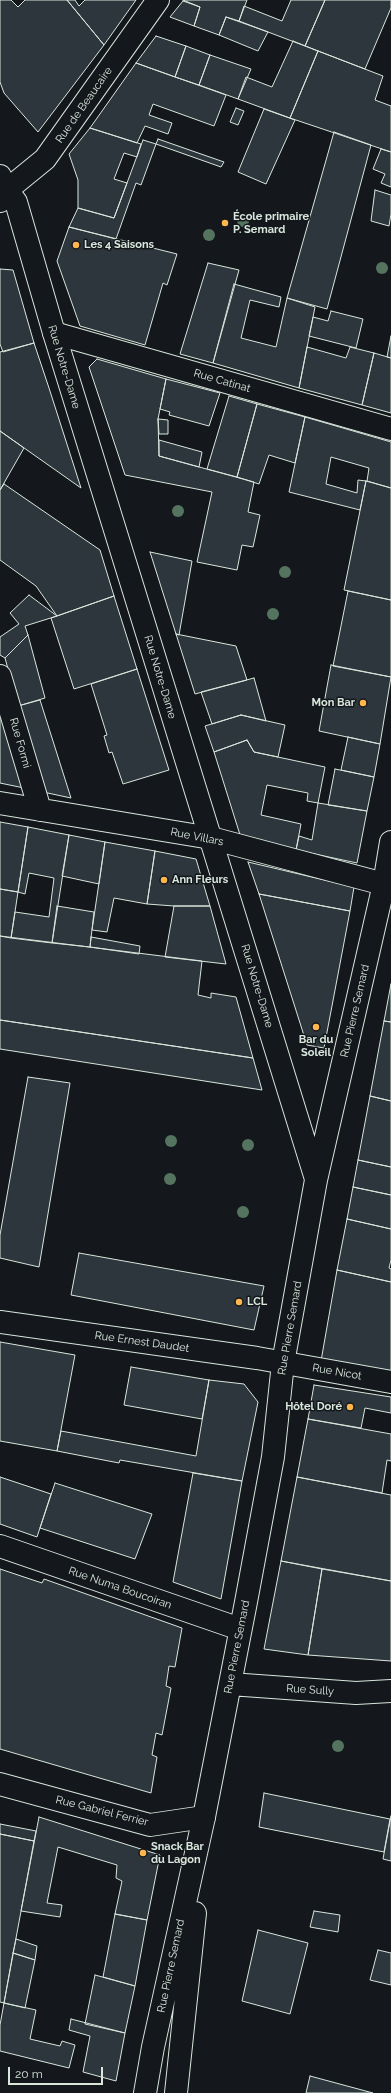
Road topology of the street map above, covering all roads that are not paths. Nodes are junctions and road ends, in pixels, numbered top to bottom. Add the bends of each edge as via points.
1 (158, 0) edge
2 (2, 189) edge
3 (54, 333) junction
4 (391, 429) edge
5 (0, 676) edge
6 (0, 803) edge
7 (40, 810) junction
8 (211, 838) junction
9 (391, 842) edge
10 (387, 885) edge
11 (316, 1180) junction
12 (0, 1322) edge
13 (283, 1362) junction
14 (391, 1382) edge
15 (0, 1546) edge
16 (240, 1629) junction
17 (230, 1684) junction
18 (391, 1691) edge
19 (0, 1784) edge
20 (204, 1817) junction
21 (145, 2093) edge
22 (176, 2093) edge

1 - 2 street, Rue de Beaucaire via 46,159
2 - 3 street, Rue Notre-Dame via 16,202
3 - 4 street, Rue Catinat
3 - 8 street, Rue Notre-Dame
5 - 7 street, Rue Formi
6 - 7 street, Rue Villars
7 - 8 street, Rue Villars
8 - 10 street, Rue Villars
8 - 11 street, Rue Notre-Dame
9 - 10 street, Rue Pierre Semard
10 - 11 street, Rue Pierre Semard
11 - 13 street, Rue Pierre Semard
12 - 13 street, Rue Ernest Daudet
13 - 14 street, Rue Nicot
13 - 16 street, Rue Pierre Semard via 273,1457
15 - 16 street, Rue Numa Boucoiran
16 - 17 street, Rue Pierre Semard
17 - 18 street, Rue Sully via 356,1693
17 - 20 street, Rue Pierre Semard
19 - 20 street, Rue Gabriel Ferrier via 150,1824
20 - 21 street, Rue Pierre Semard
20 - 22 street, Rue Pierre Semard

